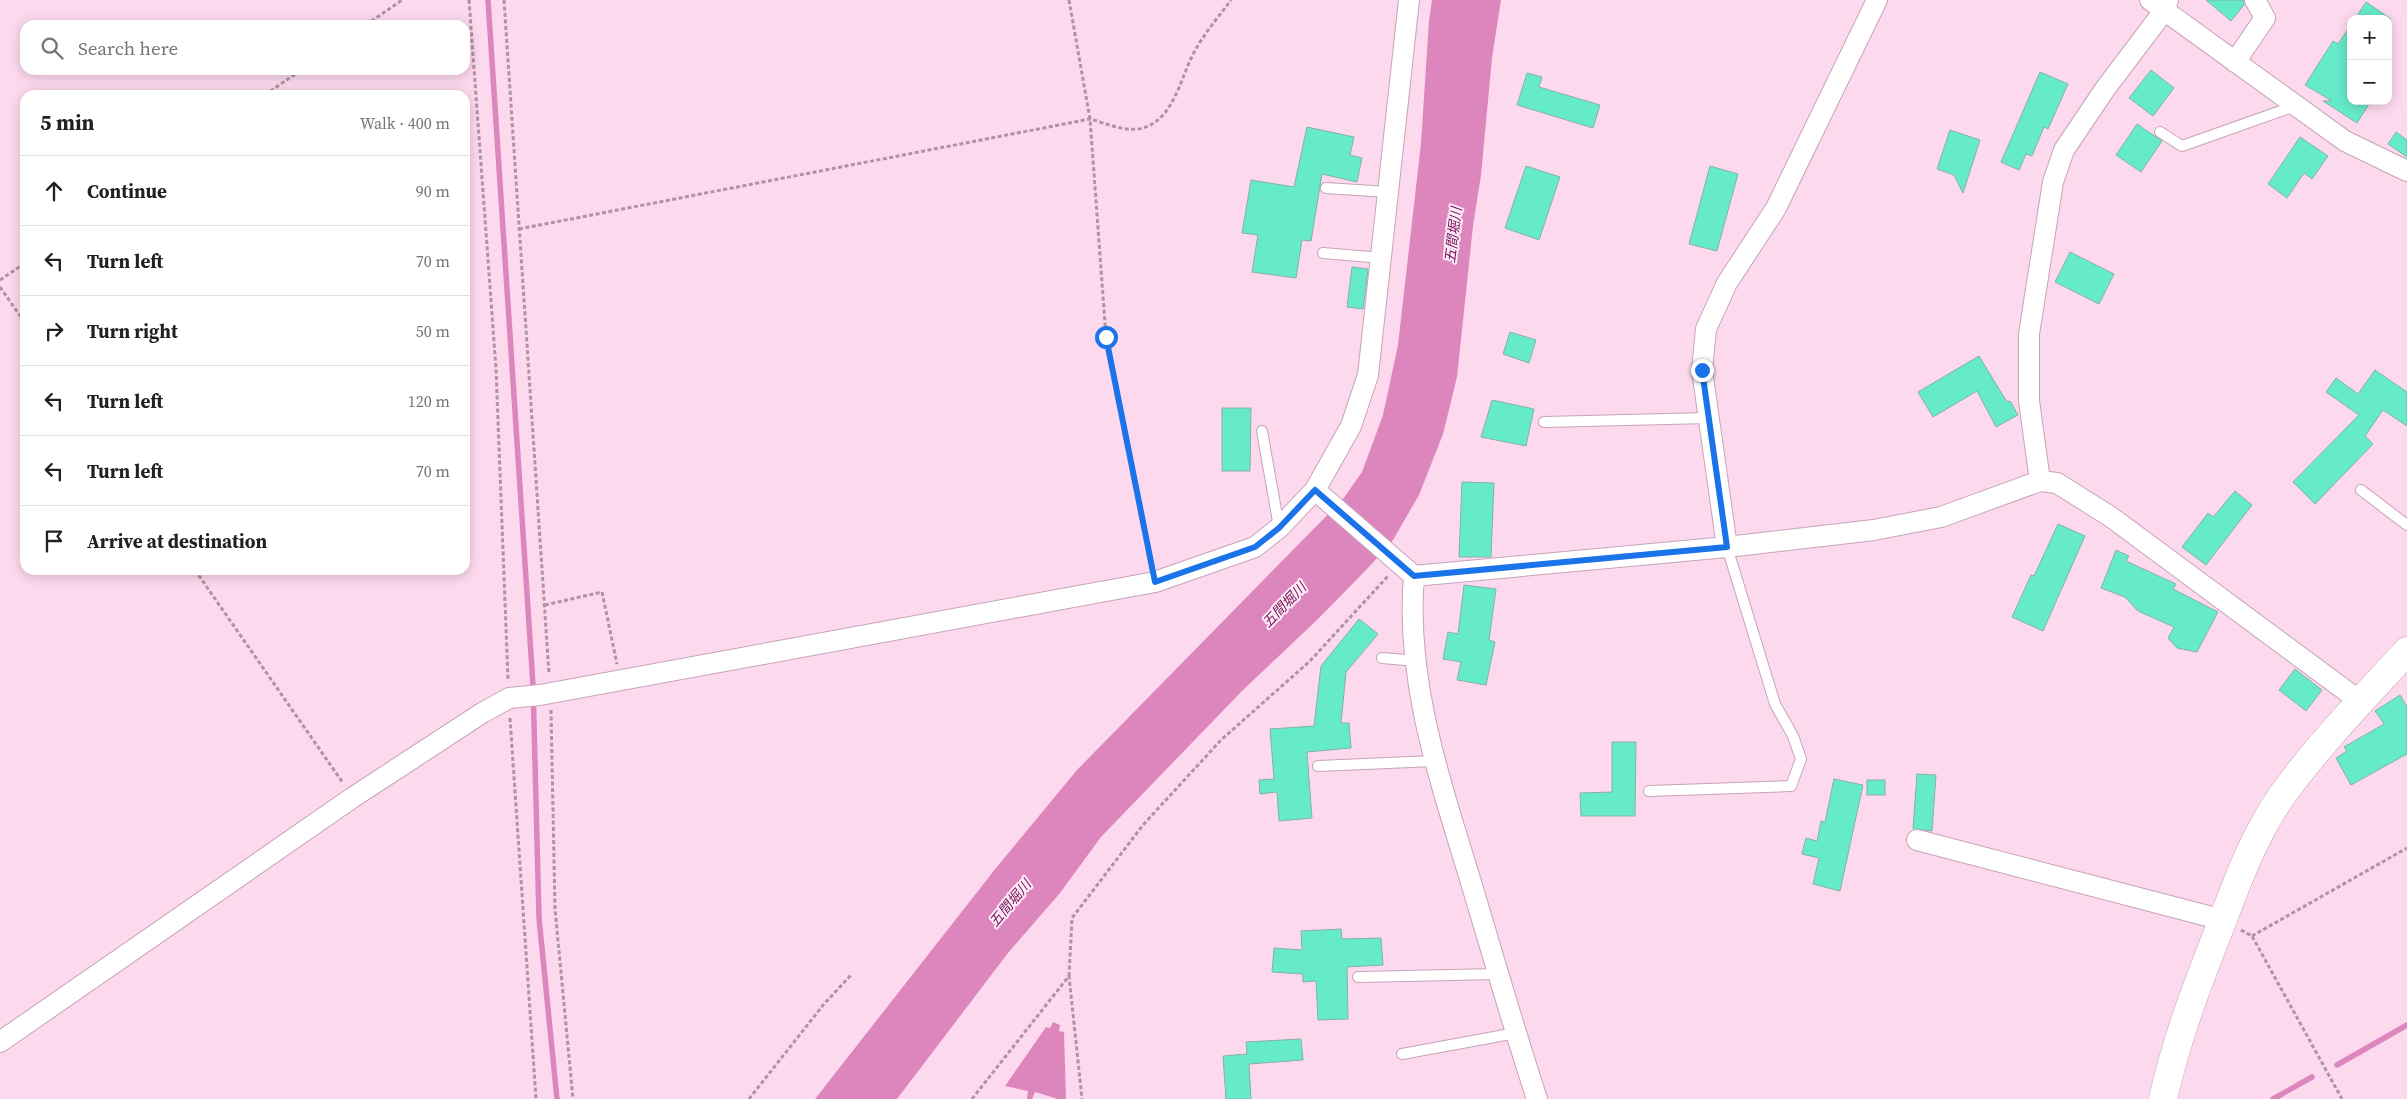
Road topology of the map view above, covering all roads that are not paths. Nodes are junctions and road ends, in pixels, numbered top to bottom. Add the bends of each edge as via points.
1 (1409, 0) edge
2 (1877, 0) edge
3 (2256, 0) edge
4 (2161, 4) edge
5 (2234, 62) junction
6 (2296, 106) junction
7 (2160, 132) dead end
8 (2407, 171) edge
9 (1326, 188) dead end
10 (1388, 192) junction
11 (1323, 253) dead end
12 (1382, 258) junction
13 (1708, 418) junction
14 (1544, 422) dead end
15 (1262, 431) dead end
16 (2040, 480) junction
17 (1315, 490) junction
18 (2362, 490) dead end
19 (2407, 525) edge
20 (1279, 528) junction
21 (1727, 547) junction
22 (1401, 565) junction
23 (2407, 651) edge
24 (1382, 658) dead end
25 (1416, 660) junction
26 (2361, 702) junction
27 (1434, 761) junction
28 (1318, 766) dead end
29 (1649, 791) dead end
30 (1917, 840) dead end
31 (2223, 920) junction
32 (1498, 974) junction
33 (1358, 977) dead end
34 (1516, 1033) junction
35 (0, 1042) edge
36 (1402, 1054) dead end
37 (1537, 1099) edge
38 (2163, 1099) edge

1 - 10 street
2 - 13 street via 1776,208 1727,283 1706,330 1702,370
3 - 5 street via 2265,18
4 - 5 street
4 - 16 street via 2064,150 2054,182 2029,334 2029,401
5 - 6 street
6 - 7 lane via 2182,146
6 - 8 street via 2345,141
9 - 10 lane
10 - 12 street
11 - 12 lane
12 - 17 street via 1368,375 1352,426
13 - 14 lane
13 - 21 street
15 - 20 lane
16 - 21 street via 1942,517 1874,530
16 - 26 street via 2057,483 2111,517
17 - 20 street
17 - 22 street
18 - 19 lane
20 - 35 street via 1255,547 1155,582 514,698 482,713 352,798
21 - 22 street
21 - 29 lane via 1776,704 1801,759 1791,786
22 - 25 street via 1412,602
23 - 26 street
24 - 25 lane
25 - 27 street via 1420,698
26 - 31 street via 2284,793 2264,824 2244,864
27 - 28 lane
27 - 32 street
30 - 31 street
31 - 38 street via 2179,1040
32 - 33 lane
32 - 34 street
34 - 36 lane
34 - 37 street

